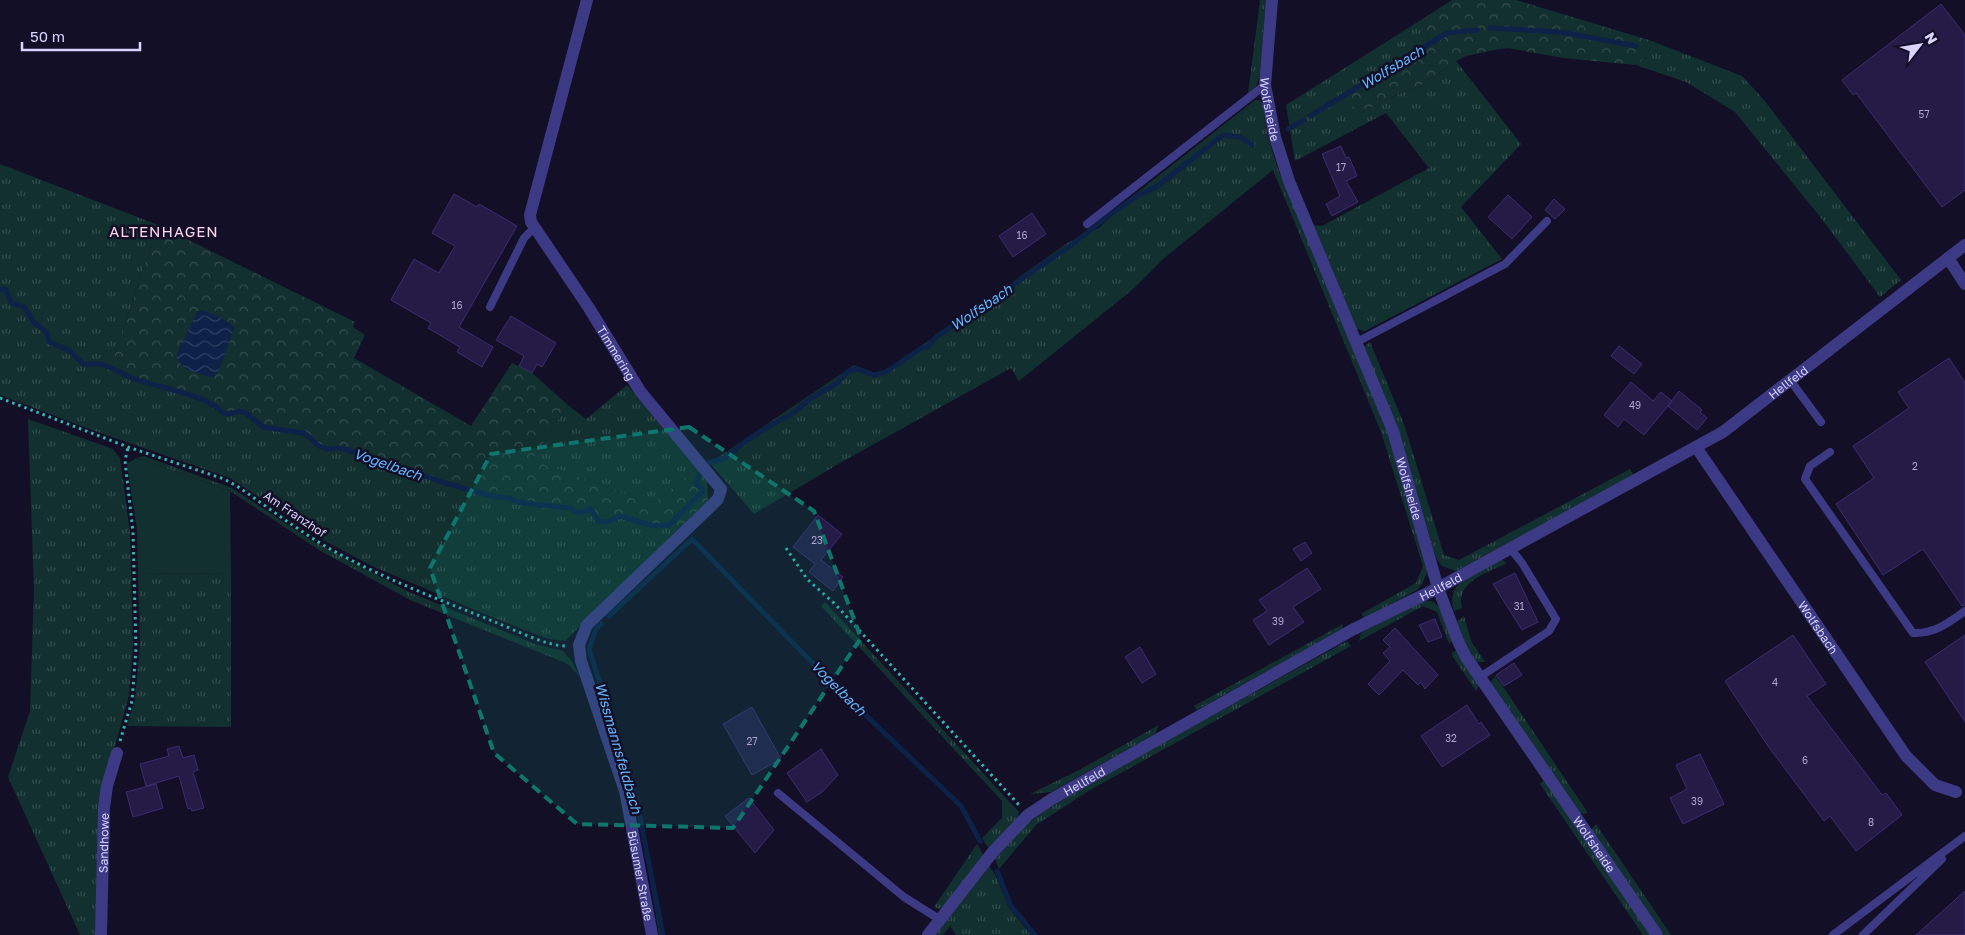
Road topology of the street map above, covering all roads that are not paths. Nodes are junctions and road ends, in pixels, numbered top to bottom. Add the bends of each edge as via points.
1 (586, 0) edge
2 (1272, 0) edge
3 (1265, 85) junction
4 (1546, 222) dead end
5 (1087, 224) dead end
6 (534, 228) junction
7 (1965, 245) edge
8 (1948, 258) junction
9 (1965, 284) edge
10 (490, 307) dead end
11 (1357, 342) junction
12 (1790, 380) junction
13 (1821, 422) dead end
14 (1696, 447) junction
15 (1830, 452) dead end
16 (1510, 548) junction
17 (1438, 588) junction
18 (1965, 611) edge
19 (578, 645) joint
20 (1480, 677) junction
21 (117, 753) road end
22 (1956, 792) dead end
23 (778, 793) dead end
24 (1965, 836) edge
25 (939, 919) junction
26 (101, 935) edge
27 (652, 935) edge
28 (928, 935) edge
29 (1656, 935) edge
30 (1833, 935) edge
31 (1863, 935) edge

1 - 6 street via 530,215
2 - 3 street, Wolfsheide
3 - 5 lane
3 - 11 street, Wolfsheide via 1275,136 1289,181
4 - 11 lane via 1505,264
6 - 10 lane via 524,238
6 - 19 street, Timmering via 640,391 720,489 718,499 587,625
7 - 8 street, Hellfeld
8 - 9 street
8 - 12 street, Hellfeld
11 - 17 street, Wolfsheide via 1393,431
12 - 13 lane
12 - 14 street, Hellfeld via 1723,432
14 - 16 street, Hellfeld
14 - 22 street, Wolfsbach via 1906,756 1936,785
15 - 18 lane via 1810,466 1806,479 1913,633 1938,629
16 - 17 street, Hellfeld
16 - 20 lane via 1556,619 1549,630
17 - 20 street, Wolfsheide via 1458,641
17 - 25 street, Hellfeld via 1343,635 1052,799 1028,815 992,853
19 - 27 street, Büsumer Straße via 626,791
20 - 29 street, Wolfsheide
21 - 26 street, Sandhowe via 104,808
23 - 25 lane via 904,897
24 - 30 lane
24 - 31 lane
25 - 28 street, Hellfeld

